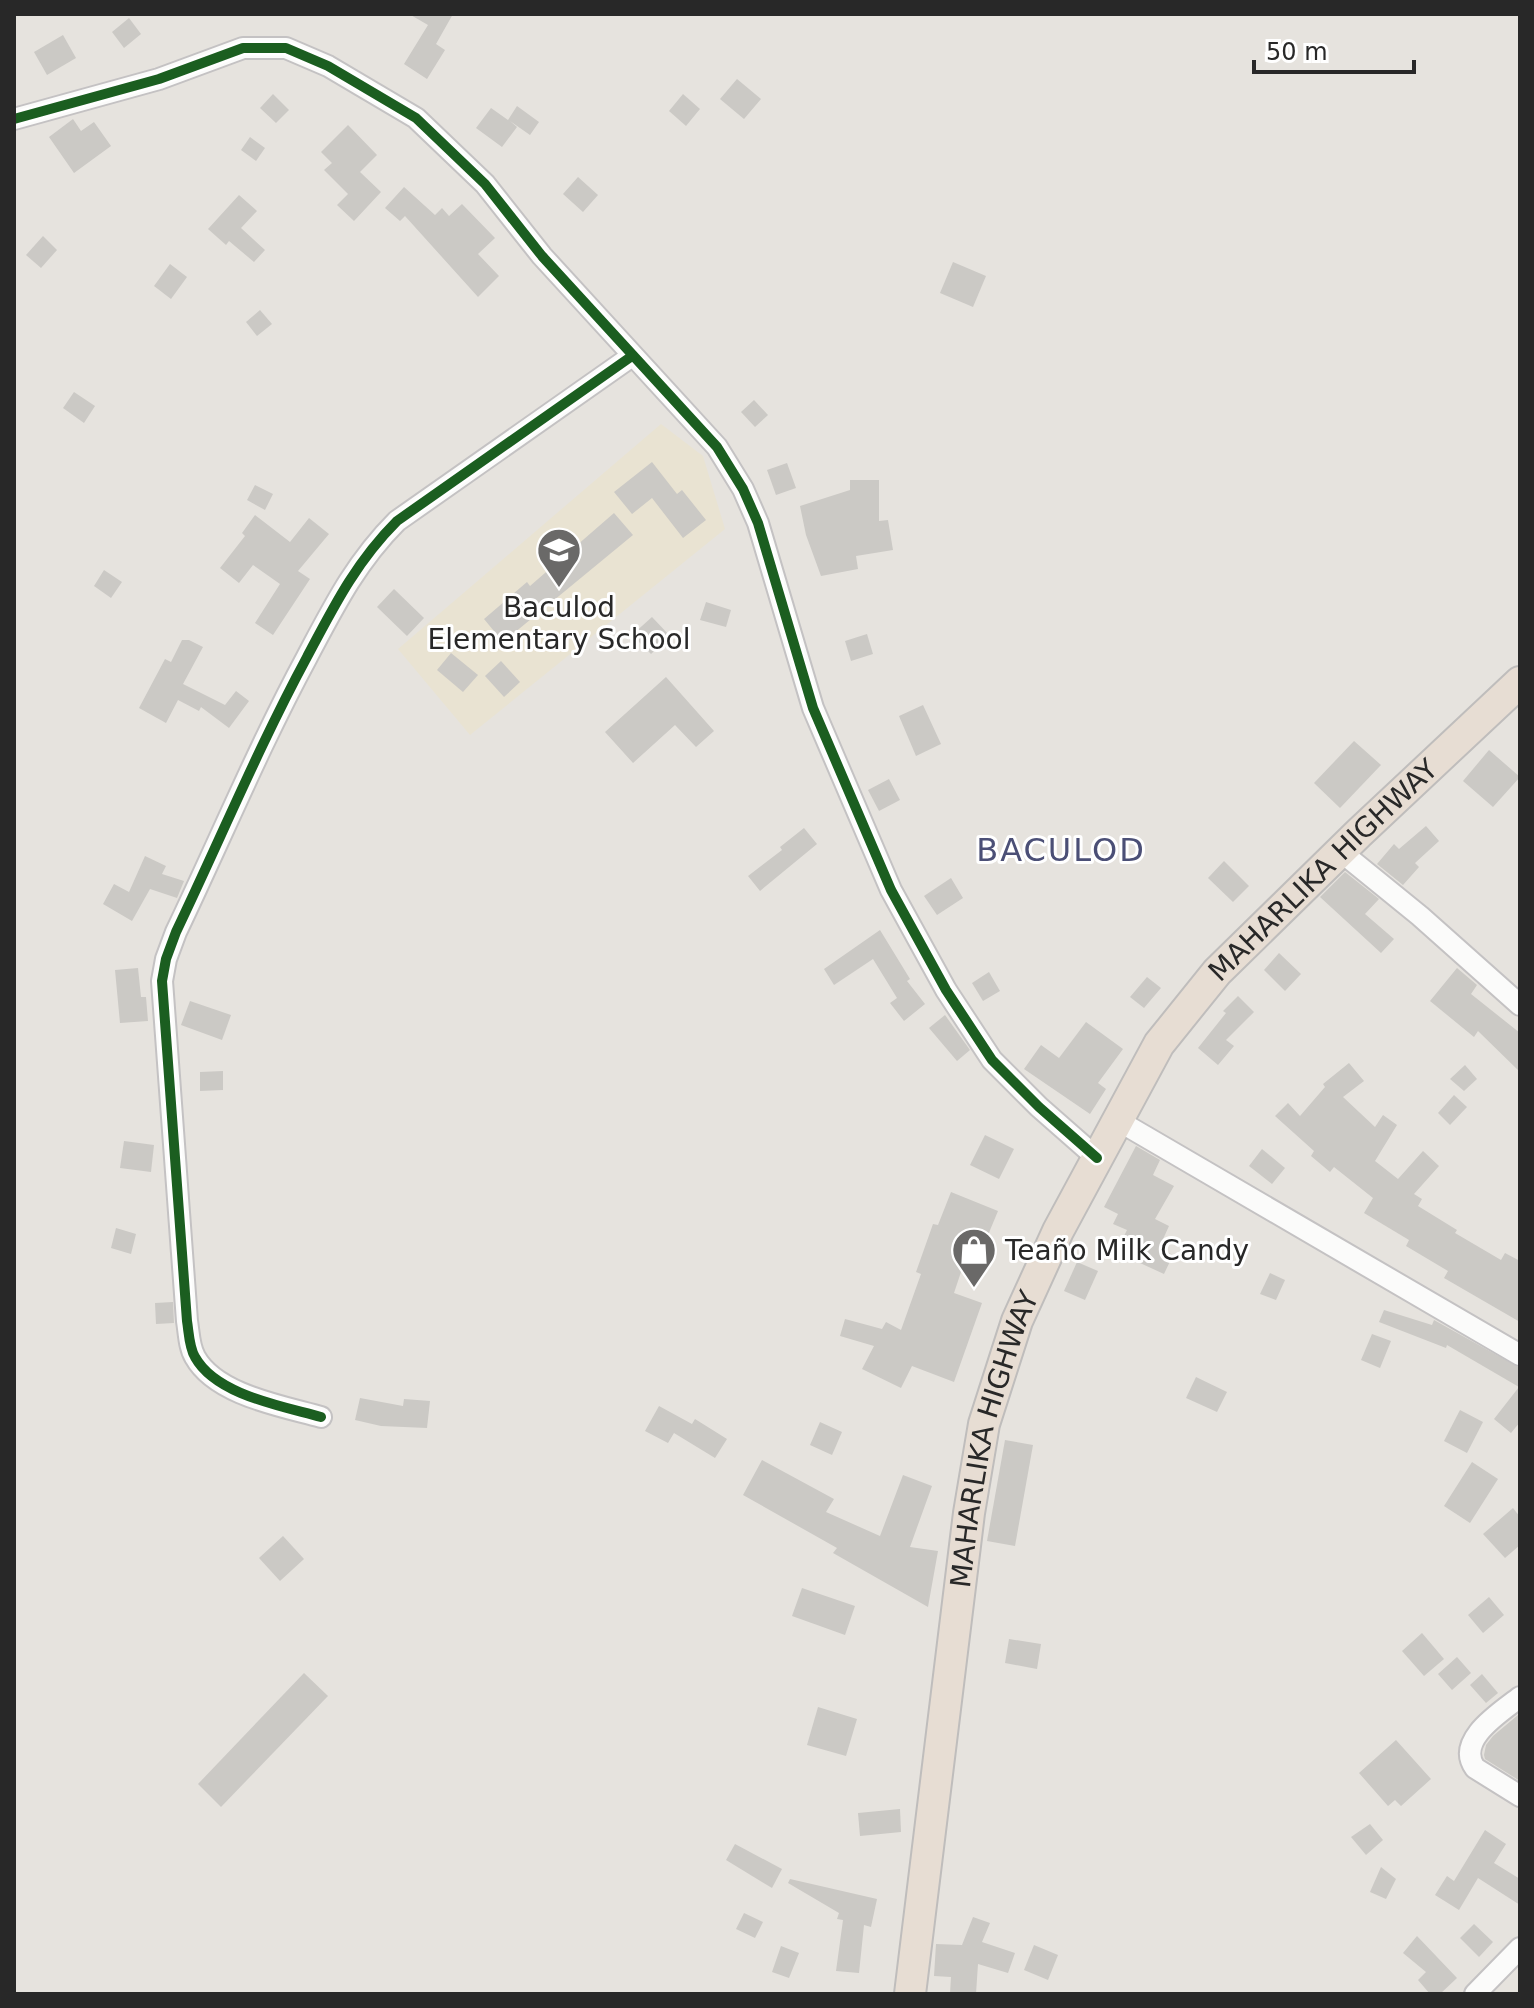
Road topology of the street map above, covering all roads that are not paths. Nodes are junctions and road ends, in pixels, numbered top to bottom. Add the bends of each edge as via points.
1 (14, 119) edge
2 (632, 356) junction
3 (1520, 682) edge
4 (1340, 851) junction
5 (1520, 1005) edge
6 (1117, 1120) junction
7 (1097, 1158) junction
8 (1520, 1355) edge
9 (321, 1417) dead end
10 (1520, 1697) edge
11 (1520, 1796) edge
12 (1520, 1948) edge
13 (910, 1994) edge
14 (1475, 1994) edge

1 - 2 street via 159,79 243,48 286,48 328,66 416,118 485,184
2 - 7 street via 717,447 743,489 813,708 891,890 946,990 992,1060
2 - 9 street via 397,521 372,546 348,579 293,683 166,959 162,981 193,1354 215,1380
3 - 4 highway, MAHARLIKA HIGHWAY
4 - 5 street
4 - 6 highway, MAHARLIKA HIGHWAY via 1217,972 1159,1044
6 - 7 highway, MAHARLIKA HIGHWAY
6 - 8 street
7 - 13 highway, MAHARLIKA HIGHWAY via 1017,1321 984,1424
10 - 11 street via 1486,1723 1474,1740 1470,1761
12 - 14 street

